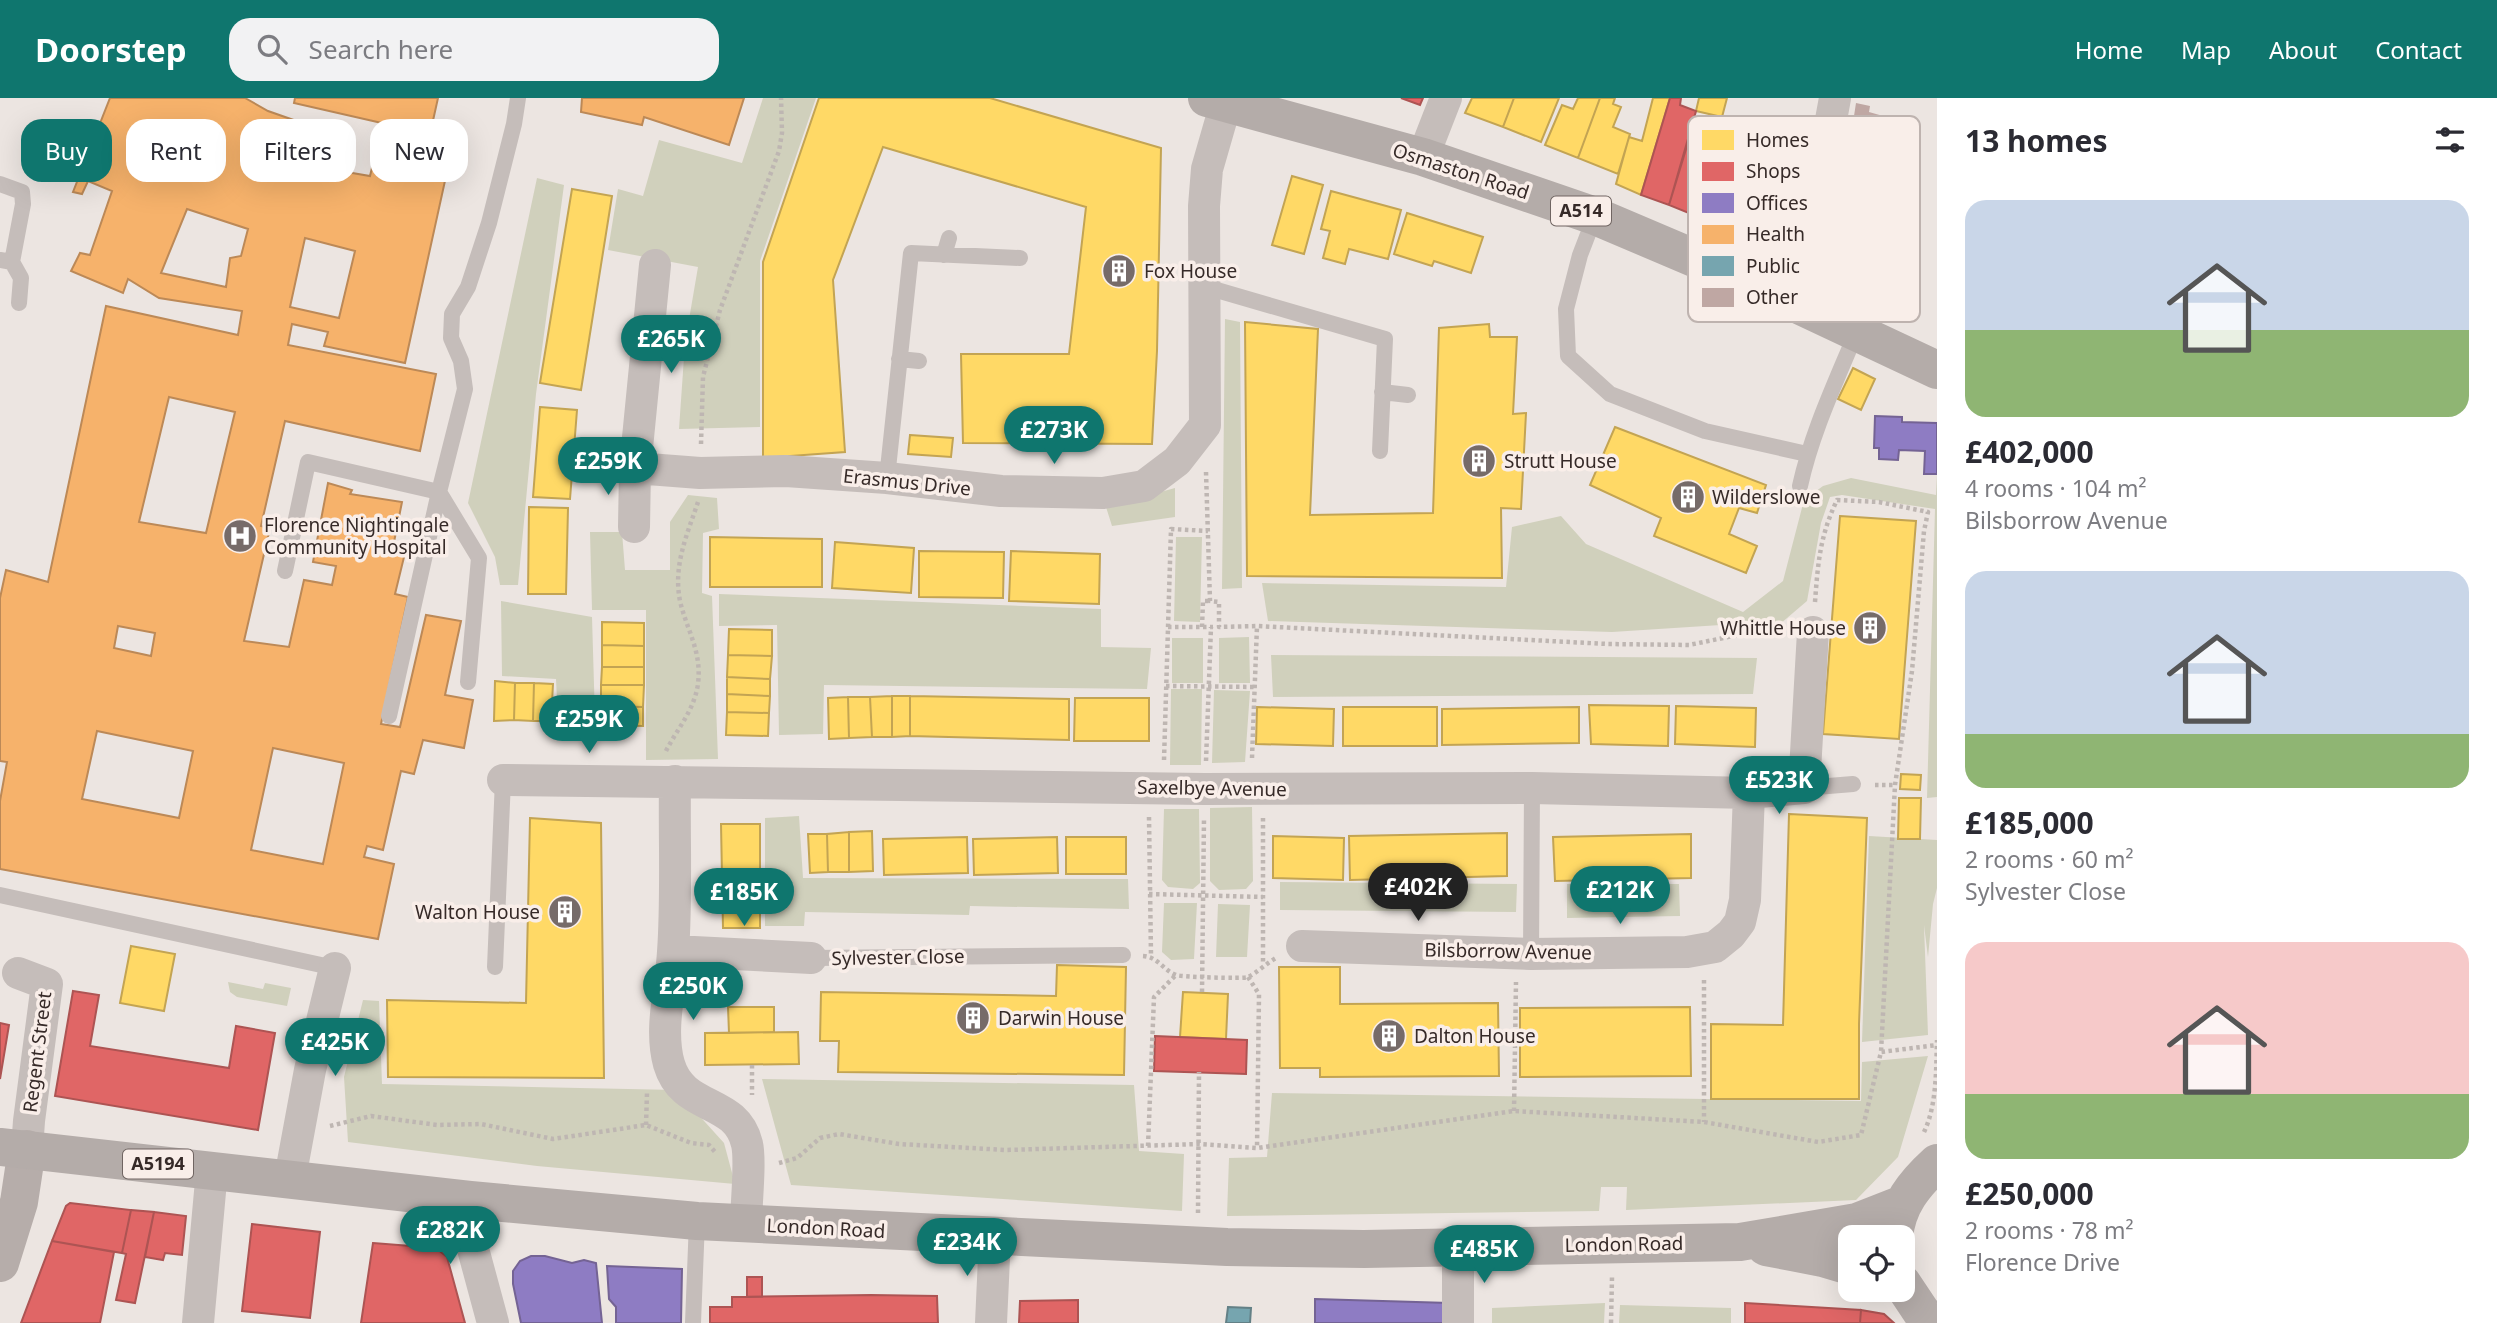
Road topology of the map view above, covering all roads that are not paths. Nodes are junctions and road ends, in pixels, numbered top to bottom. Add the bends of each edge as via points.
1 (518, 98) edge
2 (1446, 98) edge
3 (1835, 98) edge
4 (1216, 101) edge
5 (1832, 116) edge
6 (1423, 157) junction
7 (0, 184) edge
8 (1595, 216) junction
9 (949, 238) dead end
10 (944, 255) junction
11 (1688, 255) edge
12 (1020, 258) dead end
13 (6, 261) edge
14 (655, 265) dead end
15 (1203, 286) junction
16 (19, 303) dead end
17 (1323, 303) dead end
18 (1319, 320) junction
19 (1835, 322) edge
20 (1856, 332) junction
21 (899, 359) junction
22 (919, 360) dead end
23 (1937, 370) edge
24 (1382, 393) junction
25 (1408, 395) dead end
26 (1380, 451) dead end
27 (1807, 454) junction
28 (635, 468) junction
29 (887, 478) junction
30 (1800, 486) dead end
31 (439, 492) junction
32 (634, 527) dead end
33 (285, 570) dead end
34 (1813, 632) road end
35 (468, 682) dead end
36 (389, 716) dead end
37 (503, 780) joint
38 (663, 781) junction
39 (1853, 784) dead end
40 (1532, 788) junction
41 (1804, 788) junction
42 (1749, 793) junction
43 (0, 895) edge
44 (1302, 946) dead end
45 (674, 951) junction
46 (1524, 953) junction
47 (1123, 955) dead end
48 (811, 958) joint
49 (495, 967) dead end
50 (335, 968) joint
51 (18, 974) dead end
52 (13, 1148) edge
53 (1937, 1163) edge
54 (212, 1170) junction
55 (290, 1178) junction
56 (470, 1200) junction
57 (697, 1221) junction
58 (1898, 1221) edge
59 (746, 1225) junction
60 (995, 1236) junction
61 (1740, 1242) junction
62 (1458, 1248) junction
63 (1838, 1262) edge
64 (0, 1263) edge
65 (1915, 1302) edge
66 (198, 1323) edge
67 (493, 1323) edge
68 (693, 1323) edge
69 (991, 1323) edge
70 (1458, 1323) edge
71 (1934, 1323) edge

1 - 31 lane via 489,223 468,287 452,314 450,338 461,361 465,389
2 - 6 street
3 - 5 street
4 - 6 main road, Osmaston Road / A514
4 - 15 street via 1204,206
6 - 8 main road, Osmaston Road / A514
7 - 13 lane via 22,192 23,204
8 - 11 main road, Osmaston Road / A514
8 - 27 lane via 1566,309 1568,356 1610,394 1705,431
9 - 10 lane
10 - 12 lane via 979,263
10 - 21 lane via 911,253 901,284
13 - 16 lane via 21,278
14 - 28 street
15 - 18 lane
15 - 29 street, Erasmus Drive via 1205,425 1177,461 1144,486 1103,494 1001,491
17 - 18 lane
18 - 24 lane via 1385,339
19 - 20 main road, Osmaston Road / A514
20 - 23 main road, Osmaston Road / A514
20 - 27 lane
21 - 22 lane
21 - 29 lane
24 - 25 lane
24 - 26 lane
27 - 30 lane
28 - 29 street, Erasmus Drive
28 - 32 street
31 - 33 lane via 308,462
31 - 35 lane via 479,558
31 - 36 lane
34 - 41 street
37 - 38 street, Saxelbye Avenue
37 - 49 lane
38 - 40 street, Saxelbye Avenue via 1205,789
38 - 45 street
39 - 41 lane
40 - 42 street, Saxelbye Avenue
40 - 46 lane
41 - 42 street, Saxelbye Avenue
42 - 46 street, Bilsborrow Avenue via 1745,900 1740,922 1722,943 1704,950
43 - 50 lane
44 - 46 street, Bilsborrow Avenue
45 - 48 street, Sylvester Close
45 - 59 street via 666,1027 668,1062 676,1082 692,1097 737,1121 747,1146
47 - 48 lane, Sylvester Close
50 - 55 street
51 - 52 street, Regent Street via 47,984 29,1121
52 - 54 main road, London Road / A5194
52 - 64 main road via 19,1202
53 - 58 main road via 1917,1181
54 - 55 main road, London Road / A5194
54 - 66 street
55 - 56 main road, London Road / A5194
56 - 57 main road, London Road / A5194
56 - 67 street via 473,1249
57 - 59 main road, London Road / A5194
57 - 68 lane
58 - 61 main road, London Road / A5194 via 1846,1224
59 - 60 main road, London Road / A5194
60 - 62 main road, London Road / A5194 via 1239,1247
60 - 69 street
61 - 62 main road, London Road / A5194
61 - 63 main road, London Road
62 - 70 street
65 - 71 main road

